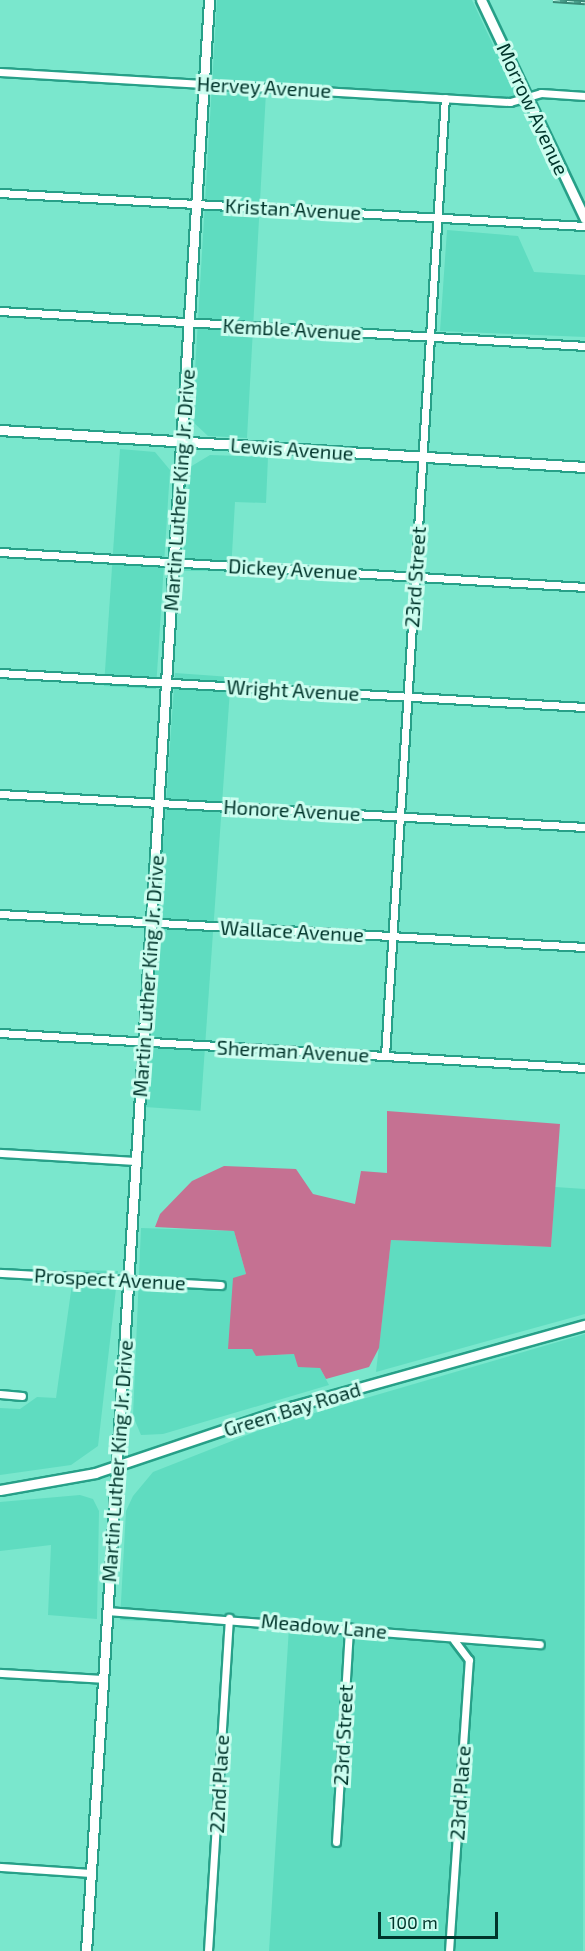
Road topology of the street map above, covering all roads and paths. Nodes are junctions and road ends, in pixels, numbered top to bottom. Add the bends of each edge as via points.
1 (209, 0) edge
2 (481, 0) edge
3 (0, 72) edge
4 (204, 84) junction
5 (585, 96) edge
6 (527, 97) junction
7 (445, 98) junction
8 (0, 193) edge
9 (196, 204) junction
10 (438, 218) junction
11 (585, 219) edge
12 (585, 226) edge
13 (0, 311) edge
14 (189, 323) junction
15 (430, 338) junction
16 (585, 346) edge
17 (0, 430) edge
18 (182, 441) junction
19 (422, 457) junction
20 (585, 467) edge
21 (0, 552) edge
22 (174, 562) junction
23 (415, 576) junction
24 (585, 587) edge
25 (0, 673) edge
26 (166, 682) junction
27 (408, 696) junction
28 (585, 707) edge
29 (0, 794) edge
30 (159, 803) junction
31 (400, 816) junction
32 (585, 827) edge
33 (0, 914) edge
34 (151, 922) junction
35 (393, 936) junction
36 (585, 947) edge
37 (0, 1033) edge
38 (143, 1042) junction
39 (385, 1056) junction
40 (585, 1068) edge
41 (0, 1153) edge
42 (136, 1161) junction
43 (0, 1273) edge
44 (128, 1280) junction
45 (221, 1286) dead end
46 (585, 1325) edge
47 (0, 1394) edge
48 (22, 1396) dead end
49 (116, 1466) junction
50 (0, 1490) edge
51 (107, 1611) junction
52 (229, 1618) junction
53 (350, 1627) junction
54 (454, 1640) junction
55 (540, 1644) dead end
56 (0, 1673) edge
57 (102, 1679) junction
58 (336, 1842) dead end
59 (0, 1867) edge
60 (91, 1872) junction
61 (86, 1951) edge
62 (208, 1951) edge
63 (449, 1951) edge

1 - 4 street, Martin Luther King Jr. Drive
2 - 6 street, Morrow Avenue
3 - 4 street, Hervey Avenue
4 - 7 street, Hervey Avenue
4 - 9 street, Martin Luther King Jr. Drive
5 - 6 street, Hervey Avenue
6 - 7 street, Hervey Avenue via 510,102
6 - 11 street, Morrow Avenue
7 - 10 street, 23rd Street
8 - 9 street, Kristan Avenue
9 - 10 street, Kristan Avenue
9 - 14 street, Martin Luther King Jr. Drive
10 - 12 street, Kristan Avenue
10 - 15 street, 23rd Street
13 - 14 street, Kemble Avenue
14 - 15 street, Kemble Avenue
14 - 18 street, Martin Luther King Jr. Drive
15 - 16 street, Kemble Avenue
15 - 19 street, 23rd Street
17 - 18 street, Lewis Avenue
18 - 19 street, Lewis Avenue
18 - 22 street, Martin Luther King Jr. Drive
19 - 20 street, Lewis Avenue
19 - 23 street, 23rd Street
21 - 22 street, Dickey Avenue
22 - 23 street, Dickey Avenue
22 - 26 street, Martin Luther King Jr. Drive
23 - 24 street, Dickey Avenue
23 - 27 street, 23rd Street
25 - 26 street, Wright Avenue
26 - 27 street, Wright Avenue
26 - 30 street, Martin Luther King Jr. Drive
27 - 28 street, Wright Avenue
27 - 31 street, 23rd Street
29 - 30 street, Honore Avenue
30 - 31 street, Honore Avenue
30 - 34 street, Martin Luther King Jr. Drive
31 - 32 street, Honore Avenue
31 - 35 street, 23rd Street
33 - 34 street, Wallace Avenue
34 - 35 street, Wallace Avenue
34 - 38 street, Martin Luther King Jr. Drive
35 - 36 street, Wallace Avenue
35 - 39 street, 23rd Street
37 - 38 street, Sherman Avenue
38 - 39 street, Sherman Avenue
38 - 42 street, Martin Luther King Jr. Drive
39 - 40 street, Sherman Avenue
41 - 42 street
42 - 44 street, Martin Luther King Jr. Drive
43 - 44 street, Prospect Avenue
44 - 45 street, Prospect Avenue
44 - 49 street, Martin Luther King Jr. Drive
46 - 49 street, Green Bay Road via 294,1406
47 - 48 street
49 - 50 street, Green Bay Road via 70,1480
49 - 51 street, Martin Luther King Jr. Drive
51 - 52 street, Meadow Lane
51 - 57 street, Martin Luther King Jr. Drive
52 - 53 street, Meadow Lane
52 - 62 street, 22nd Place
53 - 54 street, Meadow Lane
53 - 58 street, 23rd Street
54 - 55 street, Meadow Lane
54 - 63 street, 23rd Place via 469,1660
56 - 57 street
57 - 60 street, Martin Luther King Jr. Drive
59 - 60 street
60 - 61 street, Martin Luther King Jr. Drive

